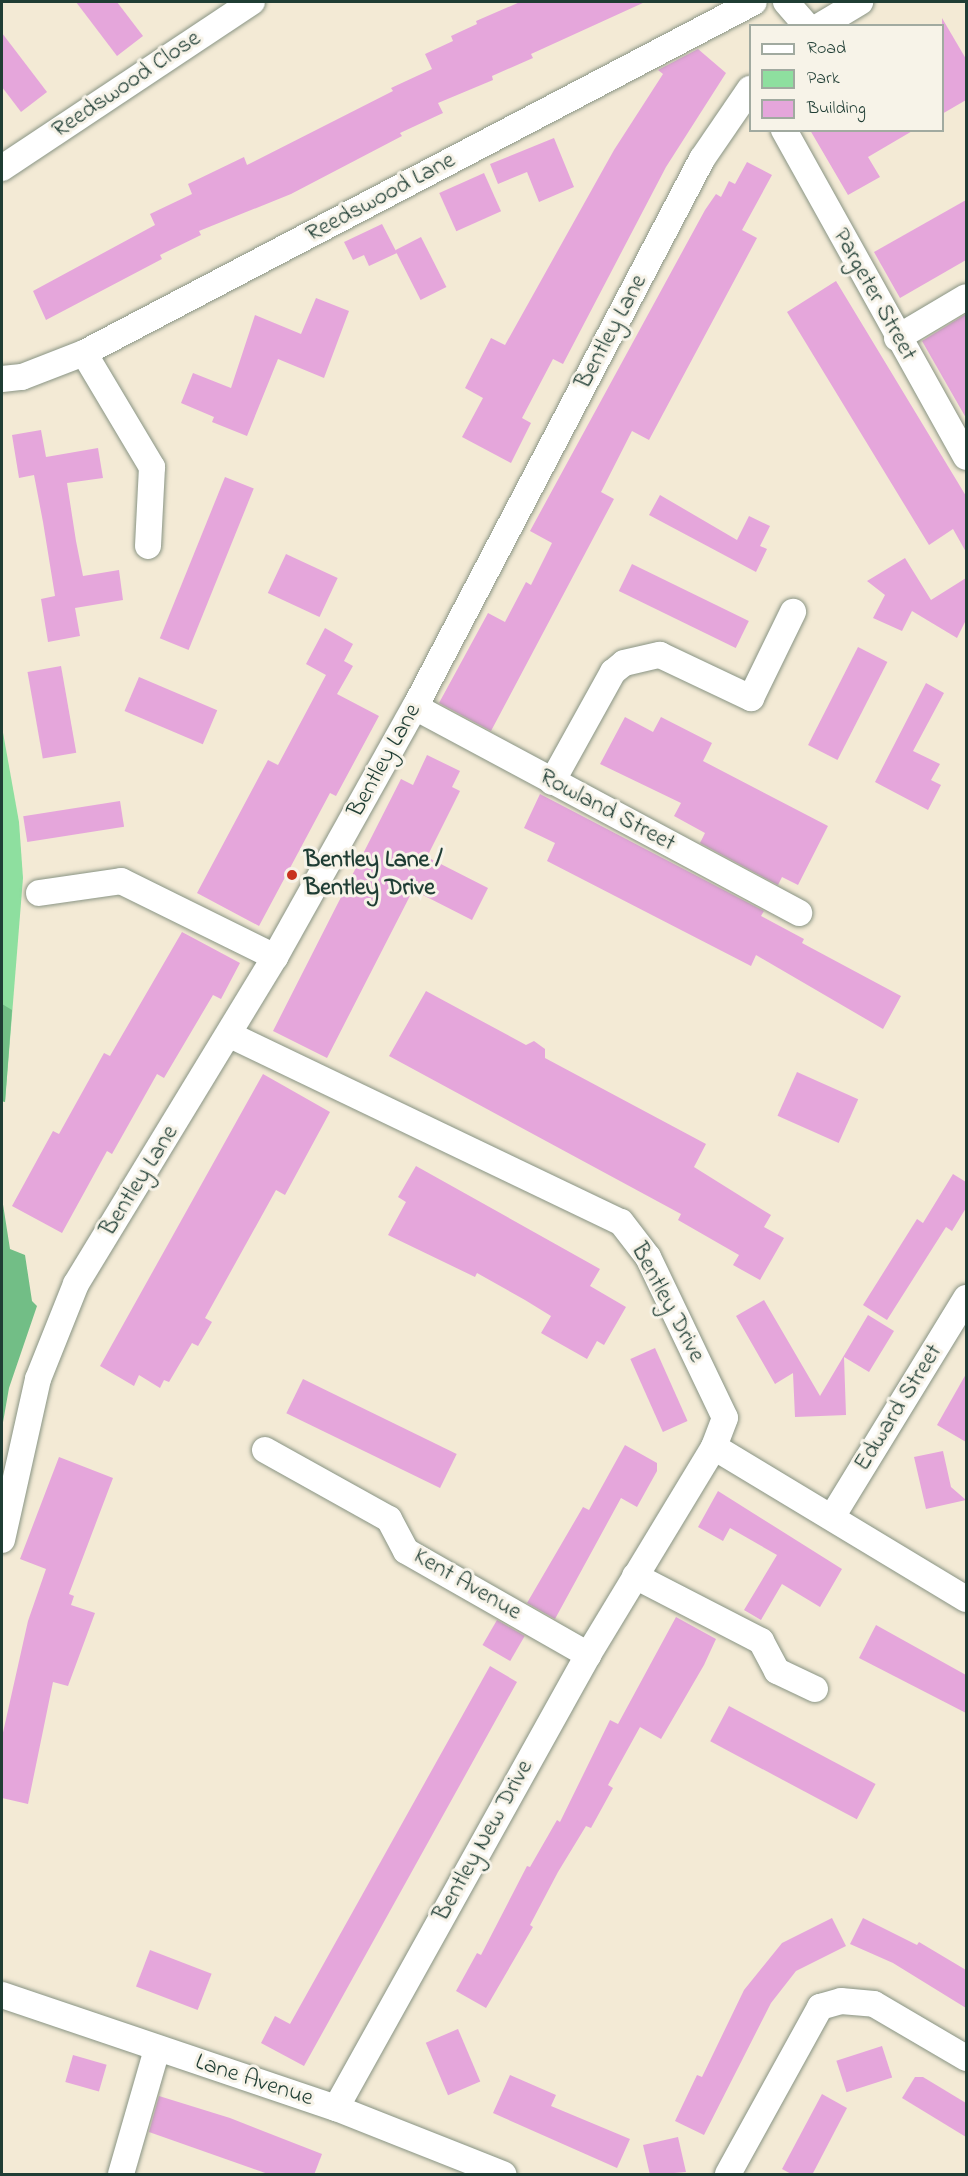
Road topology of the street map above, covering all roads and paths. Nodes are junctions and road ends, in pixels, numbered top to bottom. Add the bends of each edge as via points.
1 (252, 2) edge
2 (754, 2) edge
3 (786, 2) edge
4 (860, 2) edge
5 (805, 24) edge
6 (823, 24) edge
7 (749, 90) edge
8 (785, 132) edge
9 (2, 168) edge
10 (966, 297) edge
11 (897, 338) junction
12 (84, 353) junction
13 (2, 379) edge
14 (966, 458) edge
15 (148, 546) dead end
16 (793, 612) dead end
17 (415, 707) junction
18 (552, 782) junction
19 (39, 893) dead end
20 (799, 913) dead end
21 (275, 957) junction
22 (230, 1035) junction
23 (966, 1298) edge
24 (714, 1447) junction
25 (266, 1450) dead end
26 (832, 1518) junction
27 (2, 1540) edge
28 (634, 1576) junction
29 (966, 1599) edge
30 (588, 1655) junction
31 (815, 1689) dead end
32 (2, 1995) edge
33 (157, 2049) junction
34 (966, 2058) edge
35 (336, 2108) junction
36 (121, 2175) edge
37 (503, 2175) edge
38 (728, 2175) edge

1 - 9 street, Reedswood Close
2 - 12 street, Reedswood Lane
3 - 5 street
4 - 6 street
7 - 17 street, Bentley Lane via 702,159
8 - 11 street, Pargeter Street
10 - 11 street
11 - 14 street, Pargeter Street
12 - 13 street, Reedswood Lane via 22,377
12 - 15 street via 152,467
16 - 18 street via 751,698 660,655 624,663 613,672
17 - 18 street, Rowland Street
17 - 21 street, Bentley Lane
18 - 20 street, Rowland Street
19 - 21 street via 122,881
21 - 22 street, Bentley Lane
22 - 24 street, Bentley Drive via 621,1222 648,1257 725,1418
22 - 27 street, Bentley Lane via 72,1293 38,1379
23 - 26 street, Edward Street
24 - 26 street
24 - 28 street, Bentley New Drive
25 - 30 street, Kent Avenue via 390,1519 406,1551
26 - 29 street
28 - 30 street, Bentley New Drive
28 - 31 street via 761,1641 777,1671
30 - 35 street, Bentley New Drive
32 - 33 street, Lane Avenue
33 - 35 street, Lane Avenue
33 - 36 street
34 - 38 street via 874,2004 841,2001 820,2007
35 - 37 street, Lane Avenue

